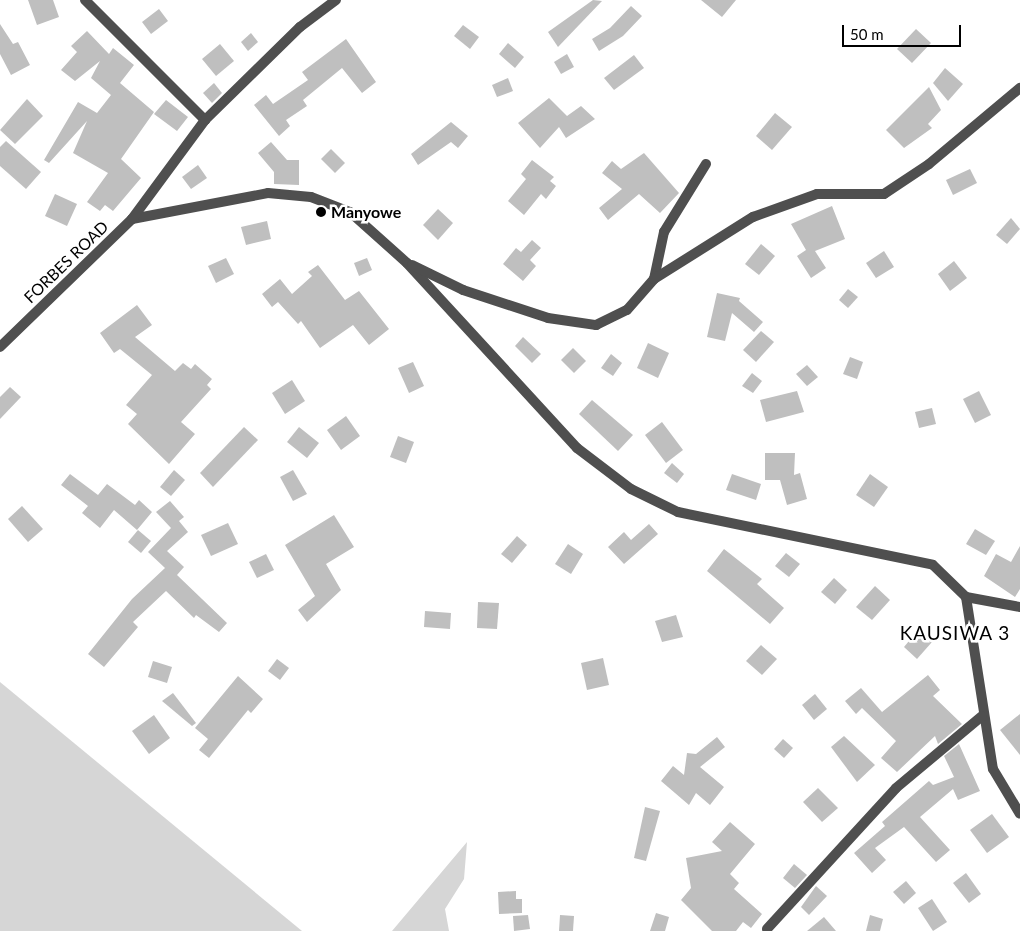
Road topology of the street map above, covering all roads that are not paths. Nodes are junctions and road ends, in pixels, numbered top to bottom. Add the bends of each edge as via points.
1 (85, 0) edge
2 (336, 0) edge
3 (1020, 88) edge
4 (205, 120) junction
5 (706, 164) dead end
6 (132, 219) junction
7 (407, 263) junction
8 (654, 279) junction
9 (0, 347) edge
10 (966, 597) junction
11 (1020, 607) edge
12 (982, 716) junction
13 (1020, 814) edge
14 (767, 929) dead end

1 - 4 street
2 - 4 street, FORBES ROAD via 300,27
3 - 8 street via 929,164 884,194 817,194 753,217
4 - 6 street, FORBES ROAD
5 - 8 street via 664,232
6 - 7 street via 268,193 310,197 350,212
6 - 9 street, FORBES ROAD
7 - 8 street via 463,290 548,318 596,325 626,310
7 - 10 street via 577,448 631,489 678,512 933,565
10 - 11 street
10 - 12 street
12 - 13 street via 993,769
12 - 14 street via 896,788

